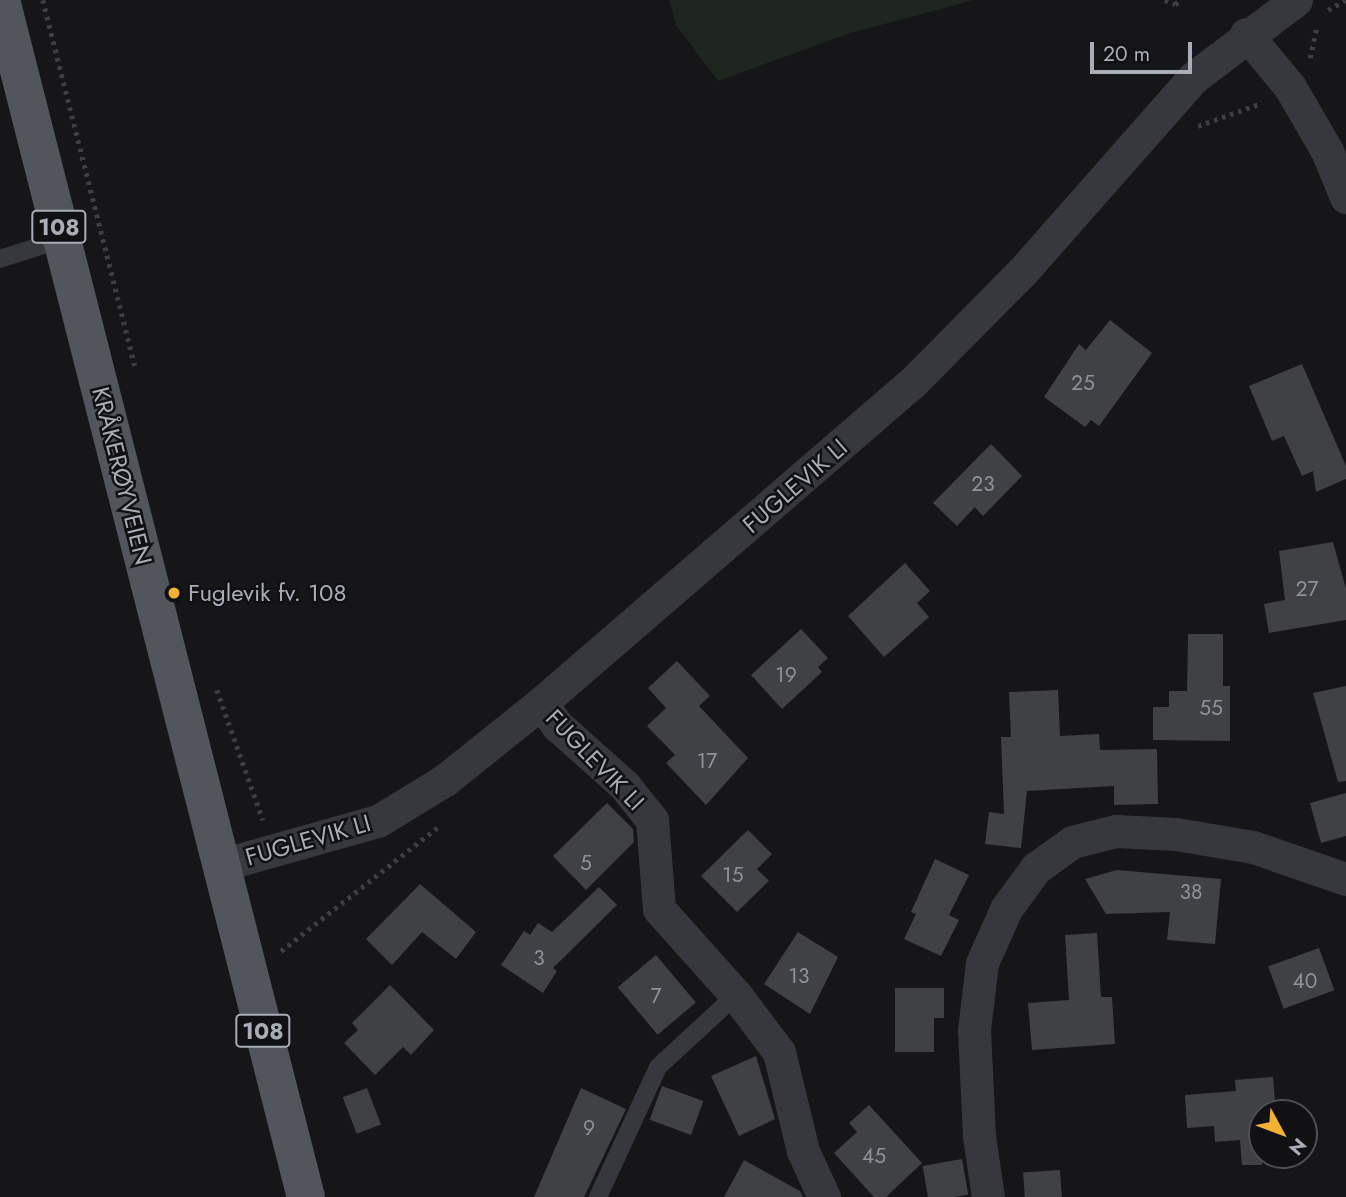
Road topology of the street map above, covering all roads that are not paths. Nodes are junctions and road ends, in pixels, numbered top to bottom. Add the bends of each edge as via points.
1 (1, 0) edge
2 (1296, 0) edge
3 (1246, 34) junction
4 (1346, 197) edge
5 (62, 239) junction
6 (0, 259) edge
7 (541, 703) junction
8 (220, 865) junction
9 (1346, 879) edge
10 (736, 995) junction
11 (306, 1197) edge
12 (598, 1197) edge
13 (824, 1197) edge
14 (988, 1197) edge

1 - 5 main road, KRÅKERØYVEIEN / 108
2 - 3 street, FUGLEVIK LI
3 - 4 street via 1290,88 1327,151
3 - 7 street, FUGLEVIK LI via 1193,78 1022,272 912,383
5 - 6 lane
5 - 8 main road, KRÅKERØYVEIEN / 108
7 - 8 street, FUGLEVIK LI via 445,780 378,821
7 - 10 street, FUGLEVIK LI via 558,726 624,785 652,820 659,909
8 - 11 main road, KRÅKERØYVEIEN / 108
9 - 14 street via 1253,847 1176,834 1116,831 1072,842 1036,868 1006,909 982,962 974,1030 979,1136
10 - 12 lane via 658,1067
10 - 13 street, FUGLEVIK LI via 779,1052 803,1151

